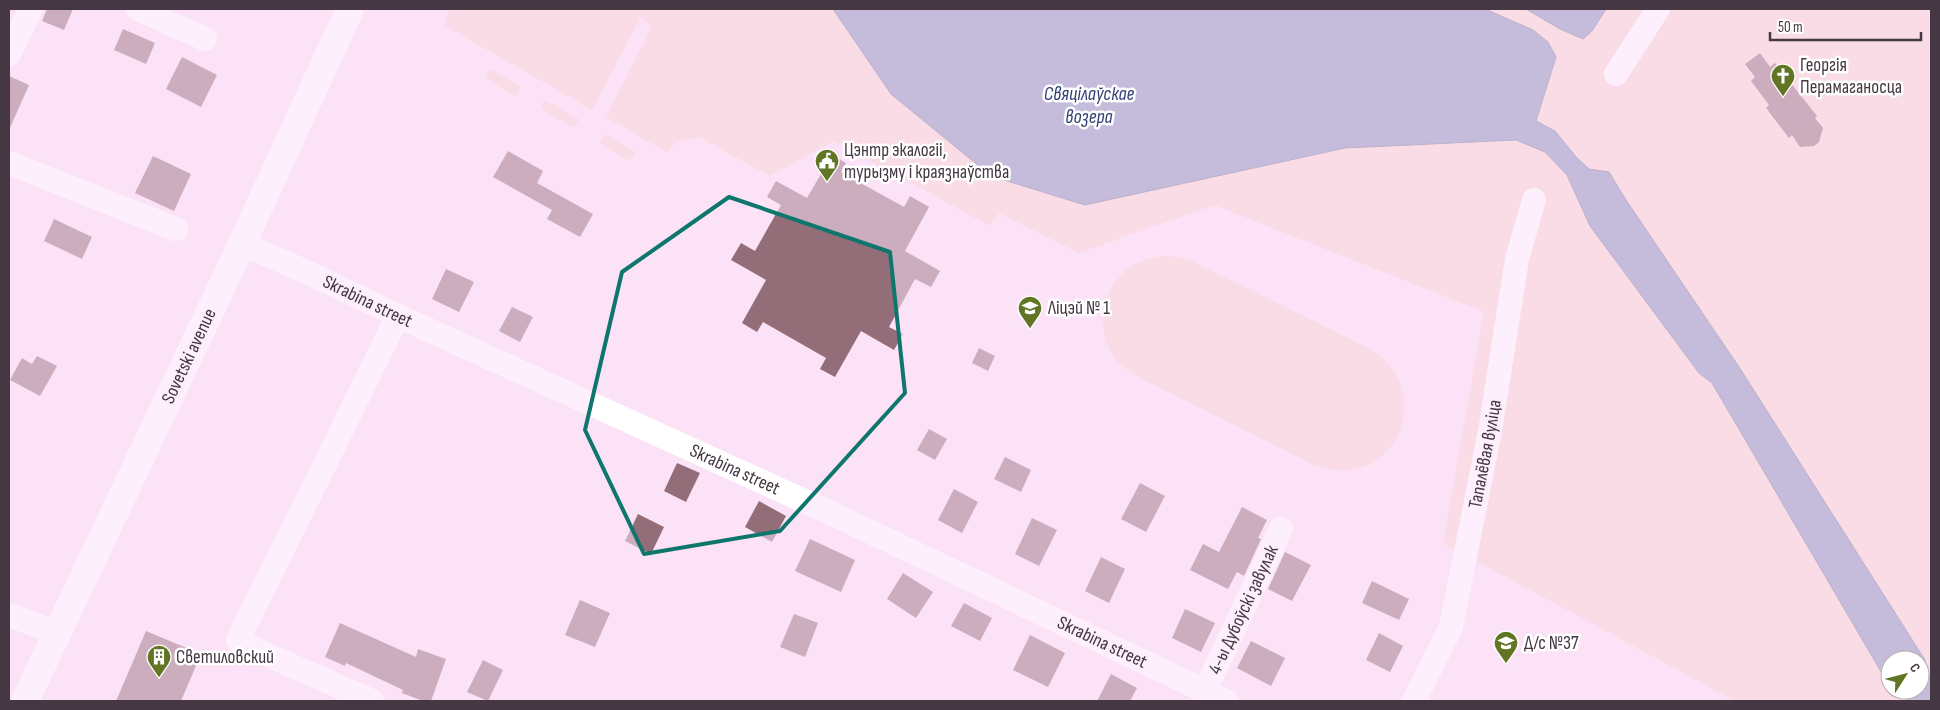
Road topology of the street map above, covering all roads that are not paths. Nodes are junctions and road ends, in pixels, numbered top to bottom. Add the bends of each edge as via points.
1 (31, 9) edge
2 (138, 9) edge
3 (350, 9) edge
4 (1658, 9) edge
5 (205, 39) dead end
6 (9, 54) edge
7 (1616, 74) dead end
8 (9, 163) edge
9 (1534, 200) dead end
10 (176, 229) dead end
11 (242, 244) junction
12 (398, 316) junction
13 (1281, 529) dead end
14 (9, 616) edge
15 (57, 633) junction
16 (1205, 691) junction
17 (25, 701) edge
18 (372, 701) edge
19 (1226, 701) edge
20 (1414, 701) edge

1 - 6 street
2 - 5 street
3 - 11 main road, Sovetski avenue
4 - 7 street
8 - 10 street
9 - 20 street, Тапалёвая вуліца via 1517,259 1490,431 1451,627
11 - 12 street, Skrabina street
11 - 15 main road, Sovetski avenue
12 - 16 street, Skrabina street via 826,511
12 - 18 street via 238,640
13 - 16 street, 4-ы Дубоўскі завулак
14 - 15 street
15 - 17 main road, Sovetski avenue
16 - 19 street, Skrabina street

